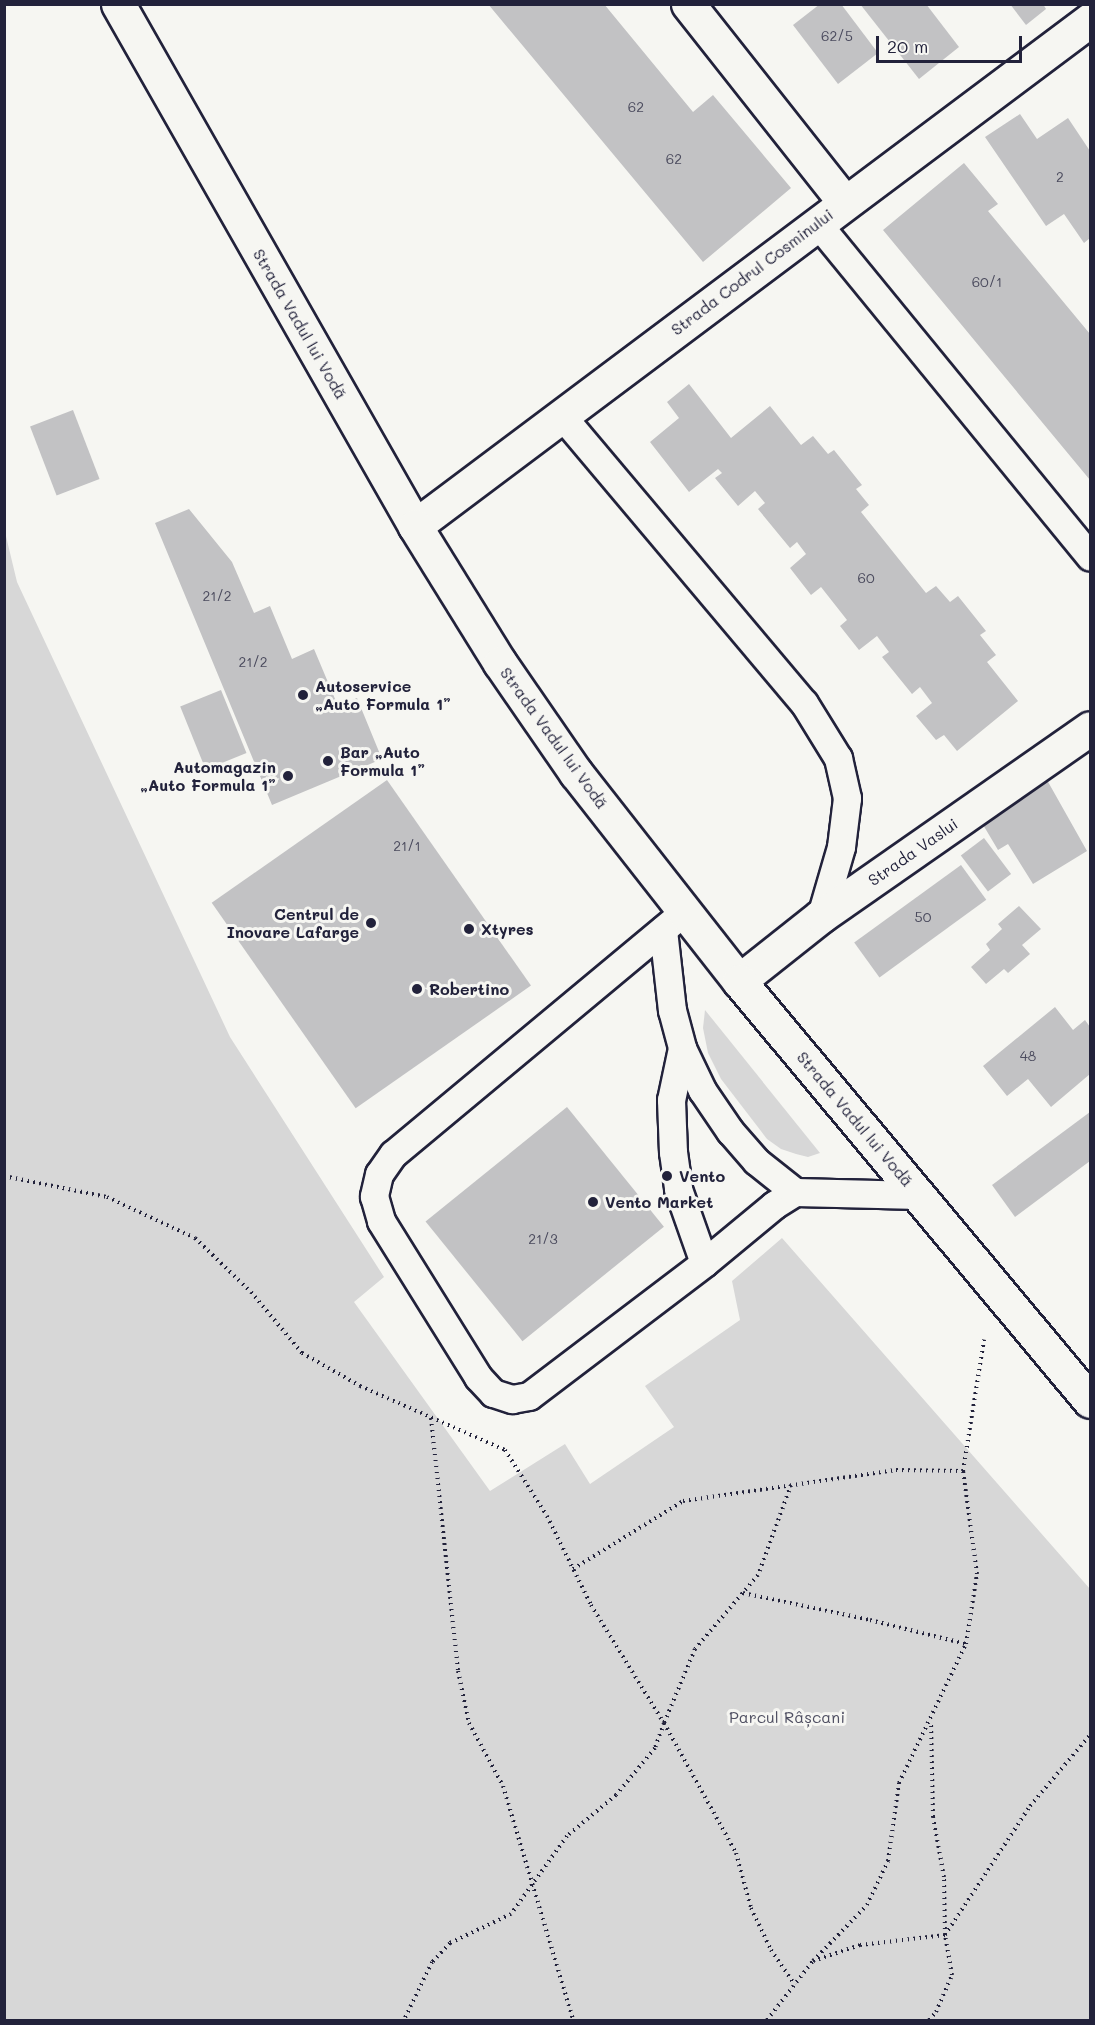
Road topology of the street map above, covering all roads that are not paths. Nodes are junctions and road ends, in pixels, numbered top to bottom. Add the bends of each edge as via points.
1 (118, 4) edge
2 (688, 4) edge
3 (1090, 20) edge
4 (845, 203) junction
5 (817, 223) junction
6 (562, 416) junction
7 (415, 526) junction
8 (1090, 557) edge
9 (1090, 728) edge
10 (821, 916) junction
11 (674, 921) junction
12 (740, 981) junction
13 (682, 1048) junction
14 (795, 1192) junction
15 (919, 1195) junction
16 (704, 1263) junction
17 (1090, 1401) edge

1 - 7 main road, Strada Vadul lui Vodă
2 - 4 main road
3 - 4 main road, Strada Codrul Cosminului
4 - 5 main road, Strada Codrul Cosminului
5 - 6 main road, Strada Codrul Cosminului
5 - 8 lane
6 - 7 main road, Strada Codrul Cosminului
6 - 10 lane via 804,703 838,758 847,798 841,847
7 - 11 main road, Strada Vadul lui Vodă via 500,663
9 - 10 main road, Strada Vaslui
10 - 12 main road, Strada Vaslui
11 - 12 main road, Strada Vadul lui Vodă
11 - 13 lane via 672,1010
11 - 16 lane via 393,1154 379,1174 374,1196 381,1221 478,1377 493,1393 512,1399 529,1396 543,1387
12 - 15 main road, Strada Vadul lui Vodă
13 - 14 lane via 702,1090 730,1131 756,1161
13 - 16 lane via 671,1100 673,1152 678,1189
14 - 15 lane
14 - 16 lane
15 - 17 main road, Strada Vadul lui Vodă

